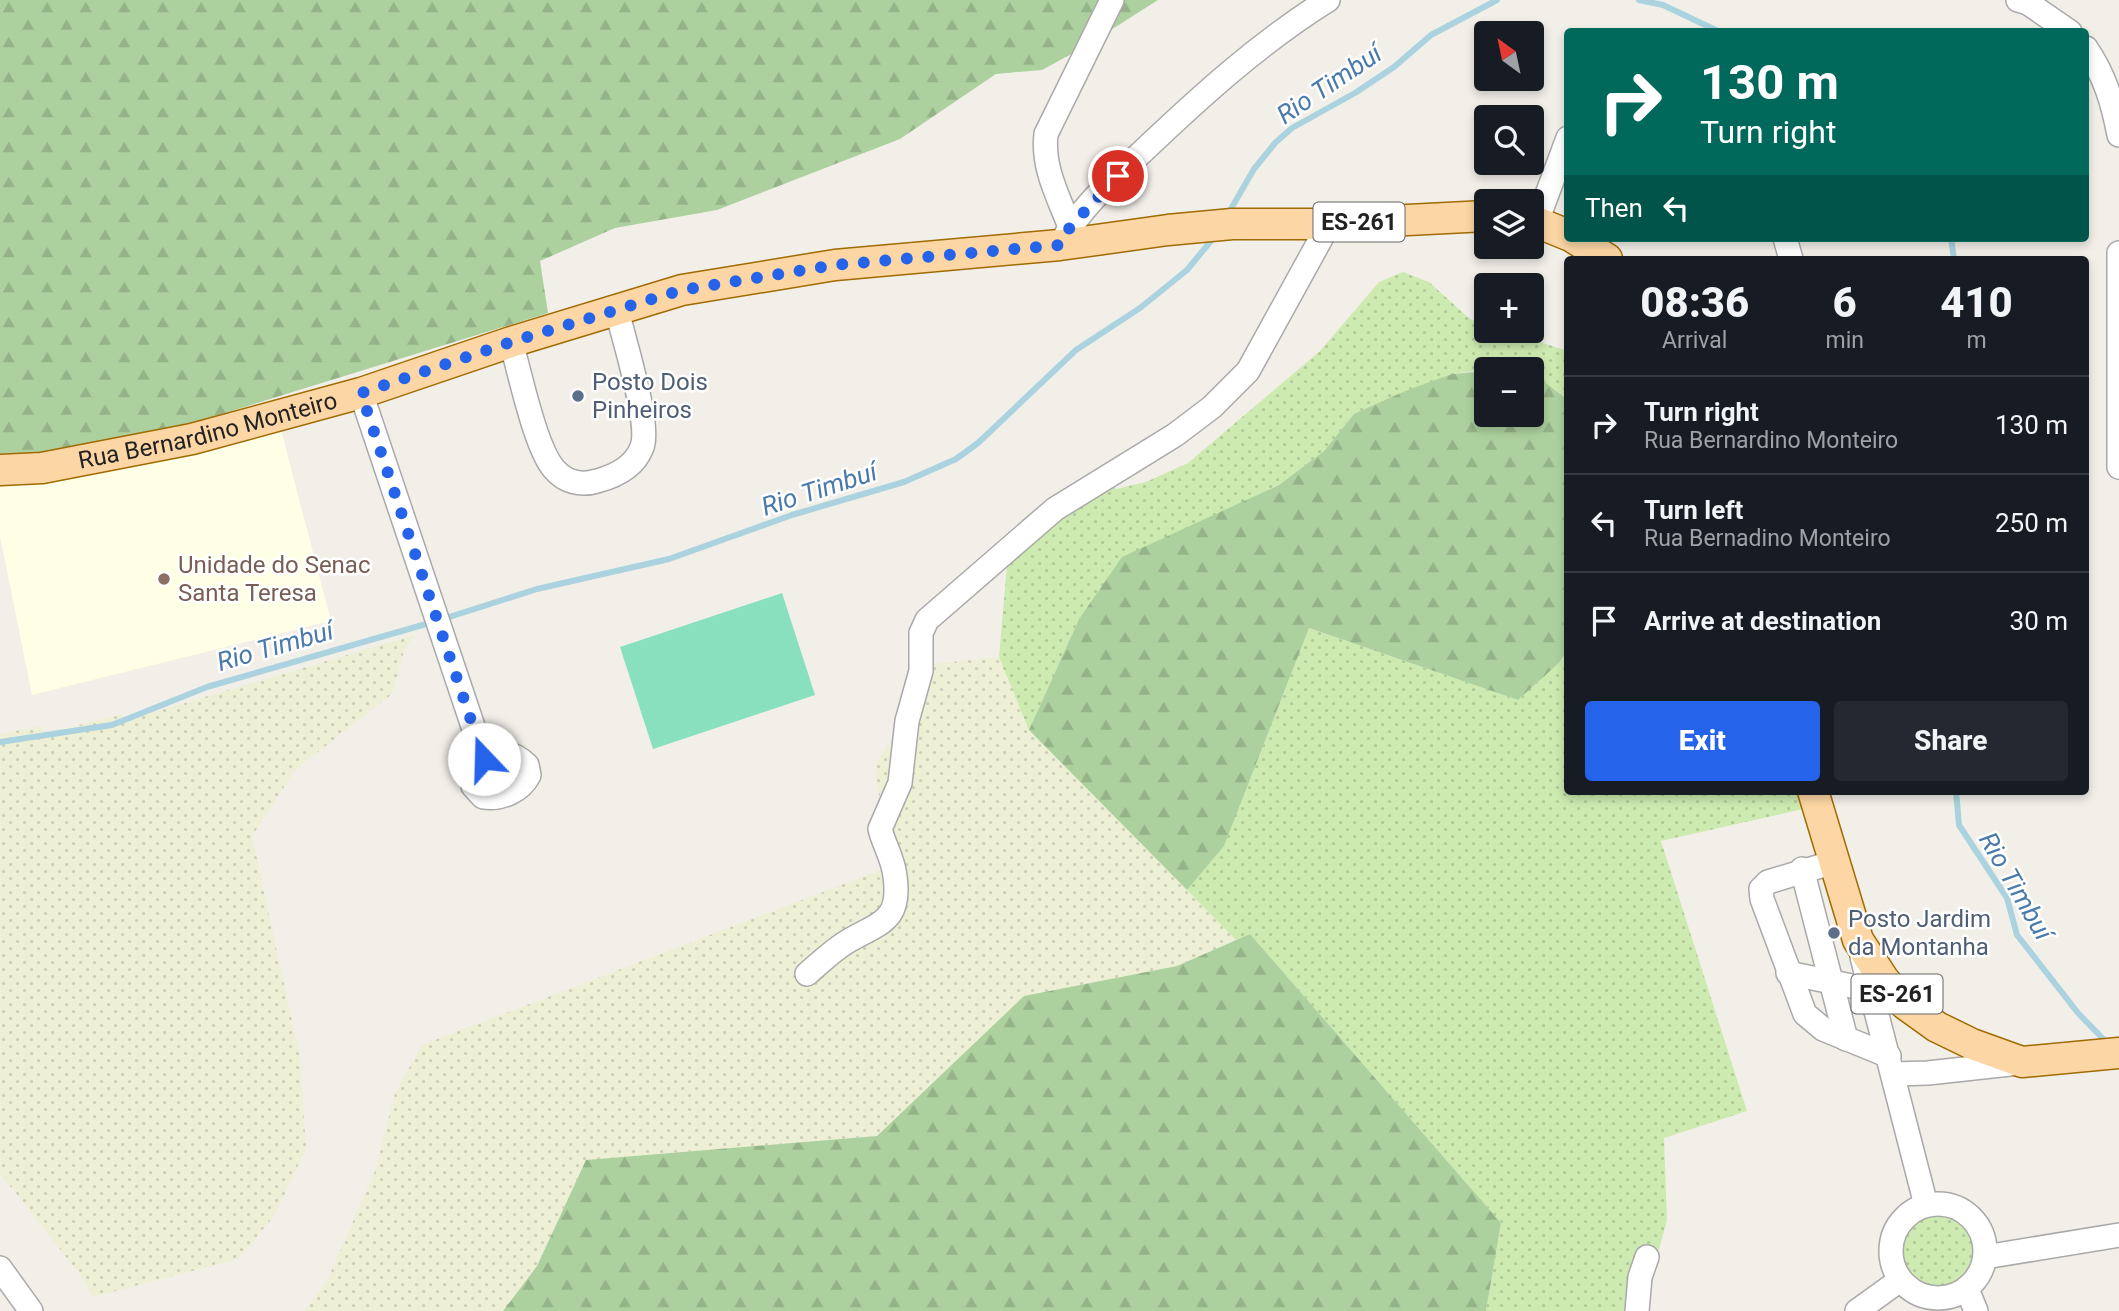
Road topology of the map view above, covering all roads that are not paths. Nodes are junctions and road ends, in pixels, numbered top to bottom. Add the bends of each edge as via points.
1 (1112, 0) edge
2 (1328, 0) edge
3 (2018, 0) edge
4 (2064, 28) edge
5 (2089, 52) edge
6 (2119, 135) edge
7 (1564, 148) edge
8 (1544, 196) edge
9 (1474, 217) edge
10 (1329, 224) junction
11 (1544, 224) edge
12 (1564, 233) edge
13 (1065, 236) junction
14 (1580, 242) edge
15 (2119, 253) edge
16 (1601, 256) edge
17 (617, 310) junction
18 (511, 342) junction
19 (361, 393) junction
20 (2119, 467) edge
21 (0, 470) edge
22 (484, 759) dead end
23 (1814, 795) edge
24 (1834, 862) junction
25 (1802, 869) junction
26 (1858, 940) junction
27 (1788, 973) junction
28 (807, 974) dead end
29 (1833, 981) junction
30 (1871, 990) junction
31 (1846, 1039) junction
32 (2110, 1055) edge
33 (2022, 1062) junction
34 (1891, 1065) junction
35 (1926, 1205) junction
36 (2119, 1235) edge
37 (1647, 1257) dead end
38 (1985, 1257) junction
39 (0, 1268) edge
40 (1900, 1280) junction
41 (1967, 1289) junction
42 (31, 1311) edge
43 (1637, 1311) edge
44 (1857, 1311) edge
45 (1976, 1311) edge

1 - 13 street via 1046,134 1044,154
2 - 13 street via 1213,84 1099,194
3 - 4 street
5 - 6 street via 2113,102
7 - 8 street
9 - 10 main road, Rua Bernardino Monteiro / ES-261
10 - 13 main road, Rua Bernardino Monteiro / ES-261 via 1232,224
10 - 28 street via 1248,371 1212,407 1055,509 927,621 921,634 921,671 907,721 900,783 880,829 895,879 892,911 880,926 840,947
11 - 12 main road
13 - 17 main road, Rua Bernardino Monteiro / ES-261 via 682,290
14 - 16 main road
15 - 20 street
17 - 18 main road, Rua Bernardino Monteiro / ES-261
17 - 18 street via 644,424 643,446 631,465 612,478 590,484 570,482 554,469 544,452
18 - 19 main road, Rua Bernardino Monteiro / ES-261
19 - 21 main road, Rua Bernardino Monteiro / ES-261 via 192,439 42,468
19 - 22 street
23 - 24 main road, ES-261
24 - 25 street
24 - 26 main road, ES-261
25 - 27 street via 1761,889
25 - 29 street
26 - 30 street
26 - 33 main road, ES-261 via 1905,1004 1937,1027
27 - 29 street
27 - 31 street via 1812,1023
29 - 30 street
29 - 31 street
30 - 34 street
31 - 34 street
32 - 33 main road, ES-261
33 - 34 street via 1928,1073
34 - 35 street
35 - 38 street via 1962,1210 1976,1222 1984,1238
35 - 40 street via 1909,1213 1894,1236 1892,1264
36 - 38 street
37 - 43 street
38 - 41 street via 1979,1275
39 - 42 street
40 - 41 street via 1931,1298 1950,1297
40 - 44 street
41 - 45 street

